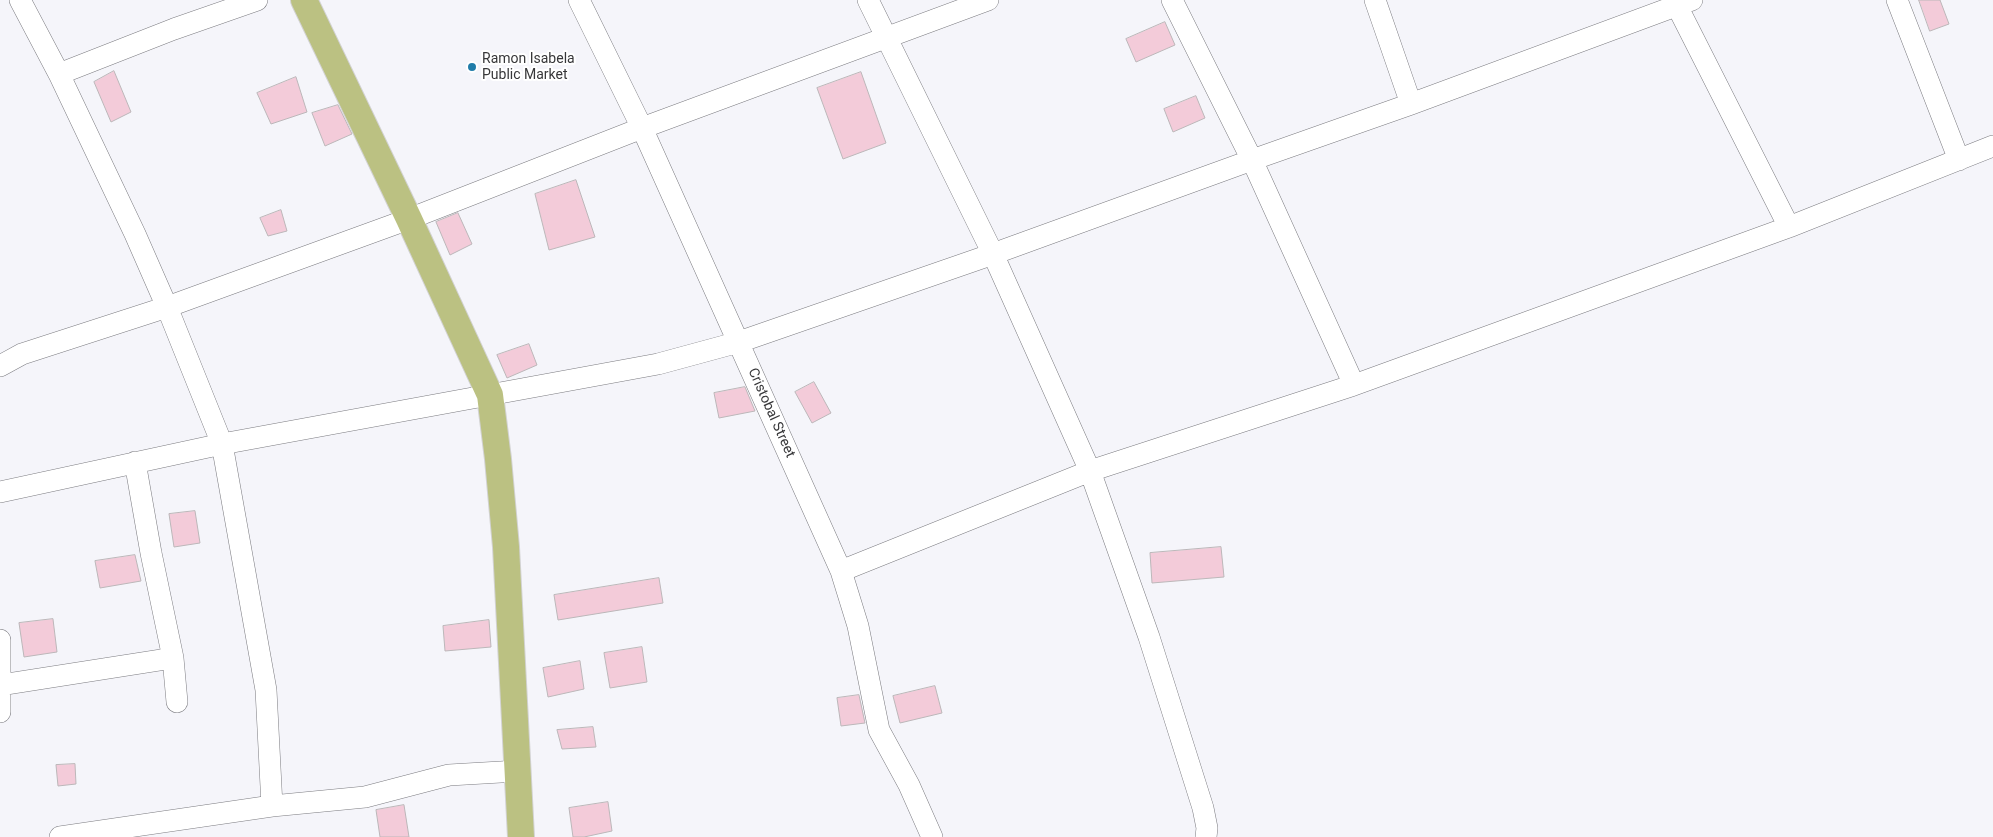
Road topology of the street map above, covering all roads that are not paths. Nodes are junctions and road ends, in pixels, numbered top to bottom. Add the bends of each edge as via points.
1 (20, 0) edge
2 (257, 0) edge
3 (304, 0) edge
4 (579, 0) edge
5 (868, 0) edge
6 (988, 0) edge
7 (1172, 0) edge
8 (1375, 0) edge
9 (1897, 0) edge
10 (1681, 2) edge
11 (885, 37) junction
12 (59, 74) junction
13 (1411, 104) junction
14 (642, 128) junction
15 (1993, 146) edge
16 (1252, 160) junction
17 (1959, 160) junction
18 (409, 219) junction
19 (1789, 227) junction
20 (993, 254) junction
21 (167, 307) junction
22 (739, 342) junction
23 (0, 366) edge
24 (1354, 385) junction
25 (490, 395) junction
26 (222, 444) junction
27 (136, 462) junction
28 (1090, 471) junction
29 (0, 492) edge
30 (842, 571) junction
31 (0, 640) edge
32 (173, 658) junction
33 (1, 685) edge
34 (177, 702) dead end
35 (0, 712) edge
36 (518, 771) junction
37 (272, 806) junction
38 (60, 837) edge
39 (521, 837) edge
40 (932, 837) edge
41 (1206, 837) edge

1 - 12 street
2 - 12 street
3 - 18 main road
4 - 14 street, Cristobal Street
5 - 11 street
6 - 11 street
7 - 16 street
8 - 13 street
9 - 17 street
10 - 13 street
10 - 19 street
11 - 14 street
11 - 20 street
12 - 21 street
13 - 16 street
14 - 18 street
14 - 22 street, Cristobal Street
15 - 17 street
16 - 20 street
16 - 24 street
17 - 19 street
18 - 21 street
18 - 25 main road
19 - 24 street
20 - 22 street
20 - 28 street
21 - 23 street via 22,354
21 - 26 street
22 - 25 street via 658,364
22 - 30 street, Cristobal Street
24 - 28 street
25 - 26 street
25 - 36 main road via 506,547
26 - 27 street
26 - 37 street via 266,690
27 - 29 street
27 - 32 street
28 - 30 street
28 - 41 street via 1149,637 1203,808
30 - 40 street, Cristobal Street via 858,626 879,730
31 - 33 street
32 - 33 street
32 - 34 street
33 - 35 street
36 - 37 street via 449,775 365,797
36 - 39 main road
37 - 38 street

